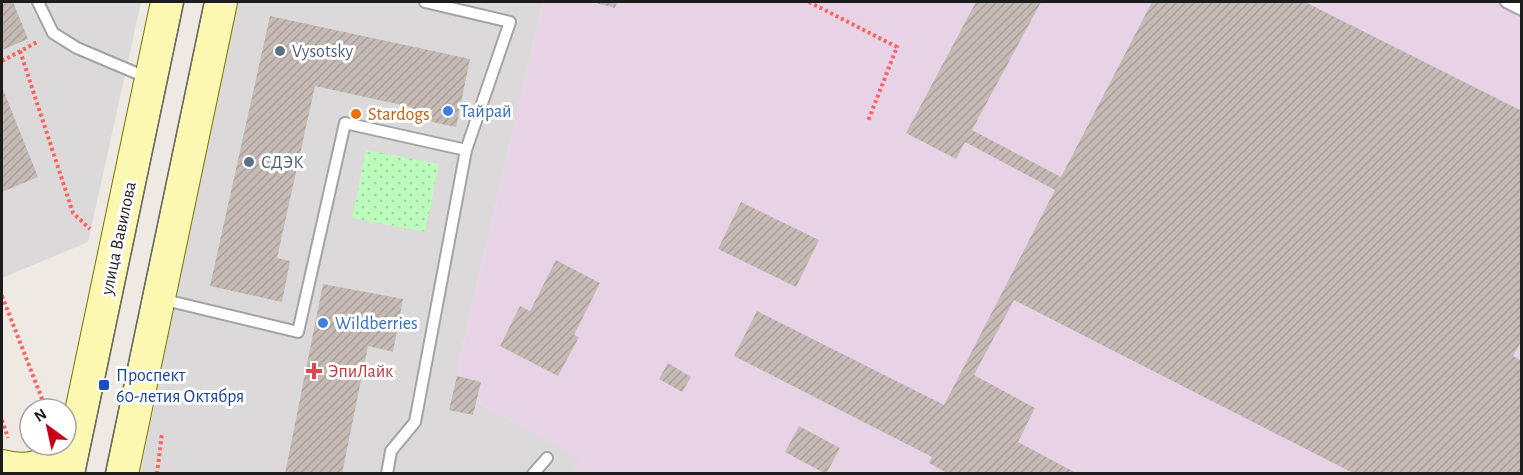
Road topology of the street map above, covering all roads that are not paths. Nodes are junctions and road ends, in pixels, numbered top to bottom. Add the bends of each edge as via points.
1 (38, 2) edge
2 (167, 2) edge
3 (221, 2) edge
4 (425, 2) edge
5 (1506, 2) edge
6 (1521, 10) edge
7 (151, 79) junction
8 (465, 150) junction
9 (159, 299) junction
10 (78, 426) edge
11 (5, 453) edge
12 (57, 457) edge
13 (71, 457) edge
14 (547, 458) dead end
15 (68, 474) edge
16 (122, 474) edge
17 (387, 474) edge
18 (533, 474) edge

1 - 7 lane via 53,33 77,48
2 - 7 main road, улица Вавилова
3 - 9 main road
4 - 8 lane via 510,22
5 - 6 lane
7 - 10 main road, улица Вавилова
8 - 9 lane via 345,123 298,332
8 - 17 lane via 415,422 391,451
9 - 16 main road
11 - 12 main road via 15,471 34,470
13 - 15 main road, улица Вавилова
14 - 18 lane

